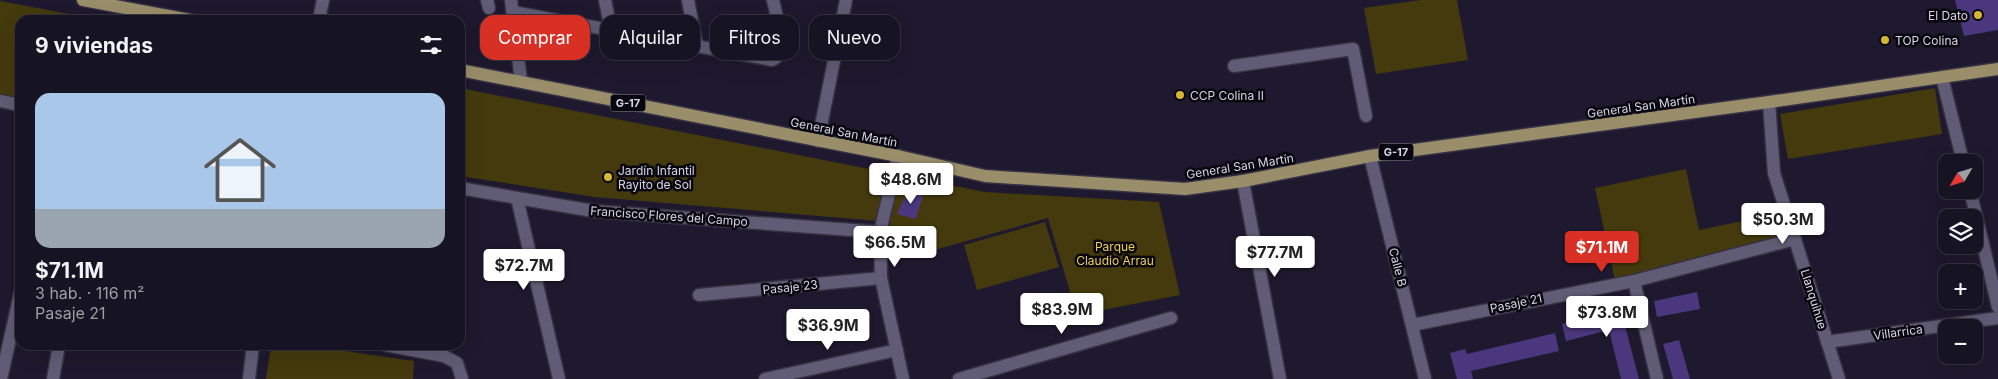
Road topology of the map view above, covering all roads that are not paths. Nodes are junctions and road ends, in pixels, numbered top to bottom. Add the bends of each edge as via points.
1 (87, 0) edge
2 (323, 0) edge
3 (605, 0) edge
4 (688, 0) edge
5 (773, 0) edge
6 (846, 0) edge
7 (512, 6) edge
8 (164, 15) edge
9 (320, 15) edge
10 (608, 15) edge
11 (691, 15) edge
12 (600, 27) edge
13 (700, 48) edge
14 (1234, 66) dead end
15 (1998, 69) edge
16 (465, 71) edge
17 (1942, 77) junction
18 (521, 82) junction
19 (0, 101) edge
20 (1769, 102) junction
21 (15, 104) edge
22 (1366, 116) dead end
23 (818, 140) junction
24 (1961, 154) edge
25 (898, 156) junction
26 (1370, 156) junction
27 (1243, 181) junction
28 (465, 189) edge
29 (516, 198) junction
30 (1972, 199) edge
31 (880, 232) junction
32 (1795, 239) junction
33 (881, 278) junction
34 (1634, 281) junction
35 (699, 295) dead end
36 (1998, 307) edge
37 (15, 316) edge
38 (1171, 318) dead end
39 (1998, 318) edge
40 (1412, 325) junction
41 (1828, 342) junction
42 (58, 350) edge
43 (252, 350) edge
44 (412, 350) edge
45 (898, 350) junction
46 (1, 379) edge
47 (53, 379) edge
48 (249, 379) edge
49 (462, 379) edge
50 (559, 379) edge
51 (766, 379) edge
52 (903, 379) edge
53 (959, 379) edge
54 (1280, 379) edge
55 (1425, 379) edge
56 (1656, 379) edge
57 (1839, 379) edge

1 - 8 main road
2 - 9 street
3 - 10 street
4 - 11 street
5 - 13 street via 781,44 776,59 764,60
6 - 23 street
7 - 12 street
7 - 18 street
14 - 22 street via 1353,49
15 - 17 main road, General San Martín / G-17
16 - 18 main road, General San Martín / G-17
17 - 20 main road, General San Martín / G-17
17 - 24 street
18 - 23 main road, General San Martín / G-17
19 - 21 street
20 - 26 main road, General San Martín / G-17
20 - 32 street, Llanquihue via 1774,173
23 - 25 main road, General San Martín / G-17
25 - 27 main road, General San Martín / G-17 via 985,176 1185,189
25 - 31 street
26 - 27 main road, General San Martín / G-17
26 - 40 street, Calle B
27 - 54 street
28 - 29 street, Francisco Flores del Campo
29 - 31 street, Francisco Flores del Campo via 593,212
29 - 50 street
30 - 36 street
31 - 33 street
32 - 34 street, Pasaje 21
32 - 41 street, Llanquihue
33 - 35 street, Pasaje 23
33 - 45 street
34 - 40 street, Pasaje 21
34 - 56 street
37 - 46 street
38 - 53 street
39 - 41 street, Villarrica
40 - 55 street, Calle B
41 - 57 street, Llanquihue
42 - 47 street
43 - 48 street
44 - 49 street via 444,356 457,363
45 - 51 street
45 - 52 street

